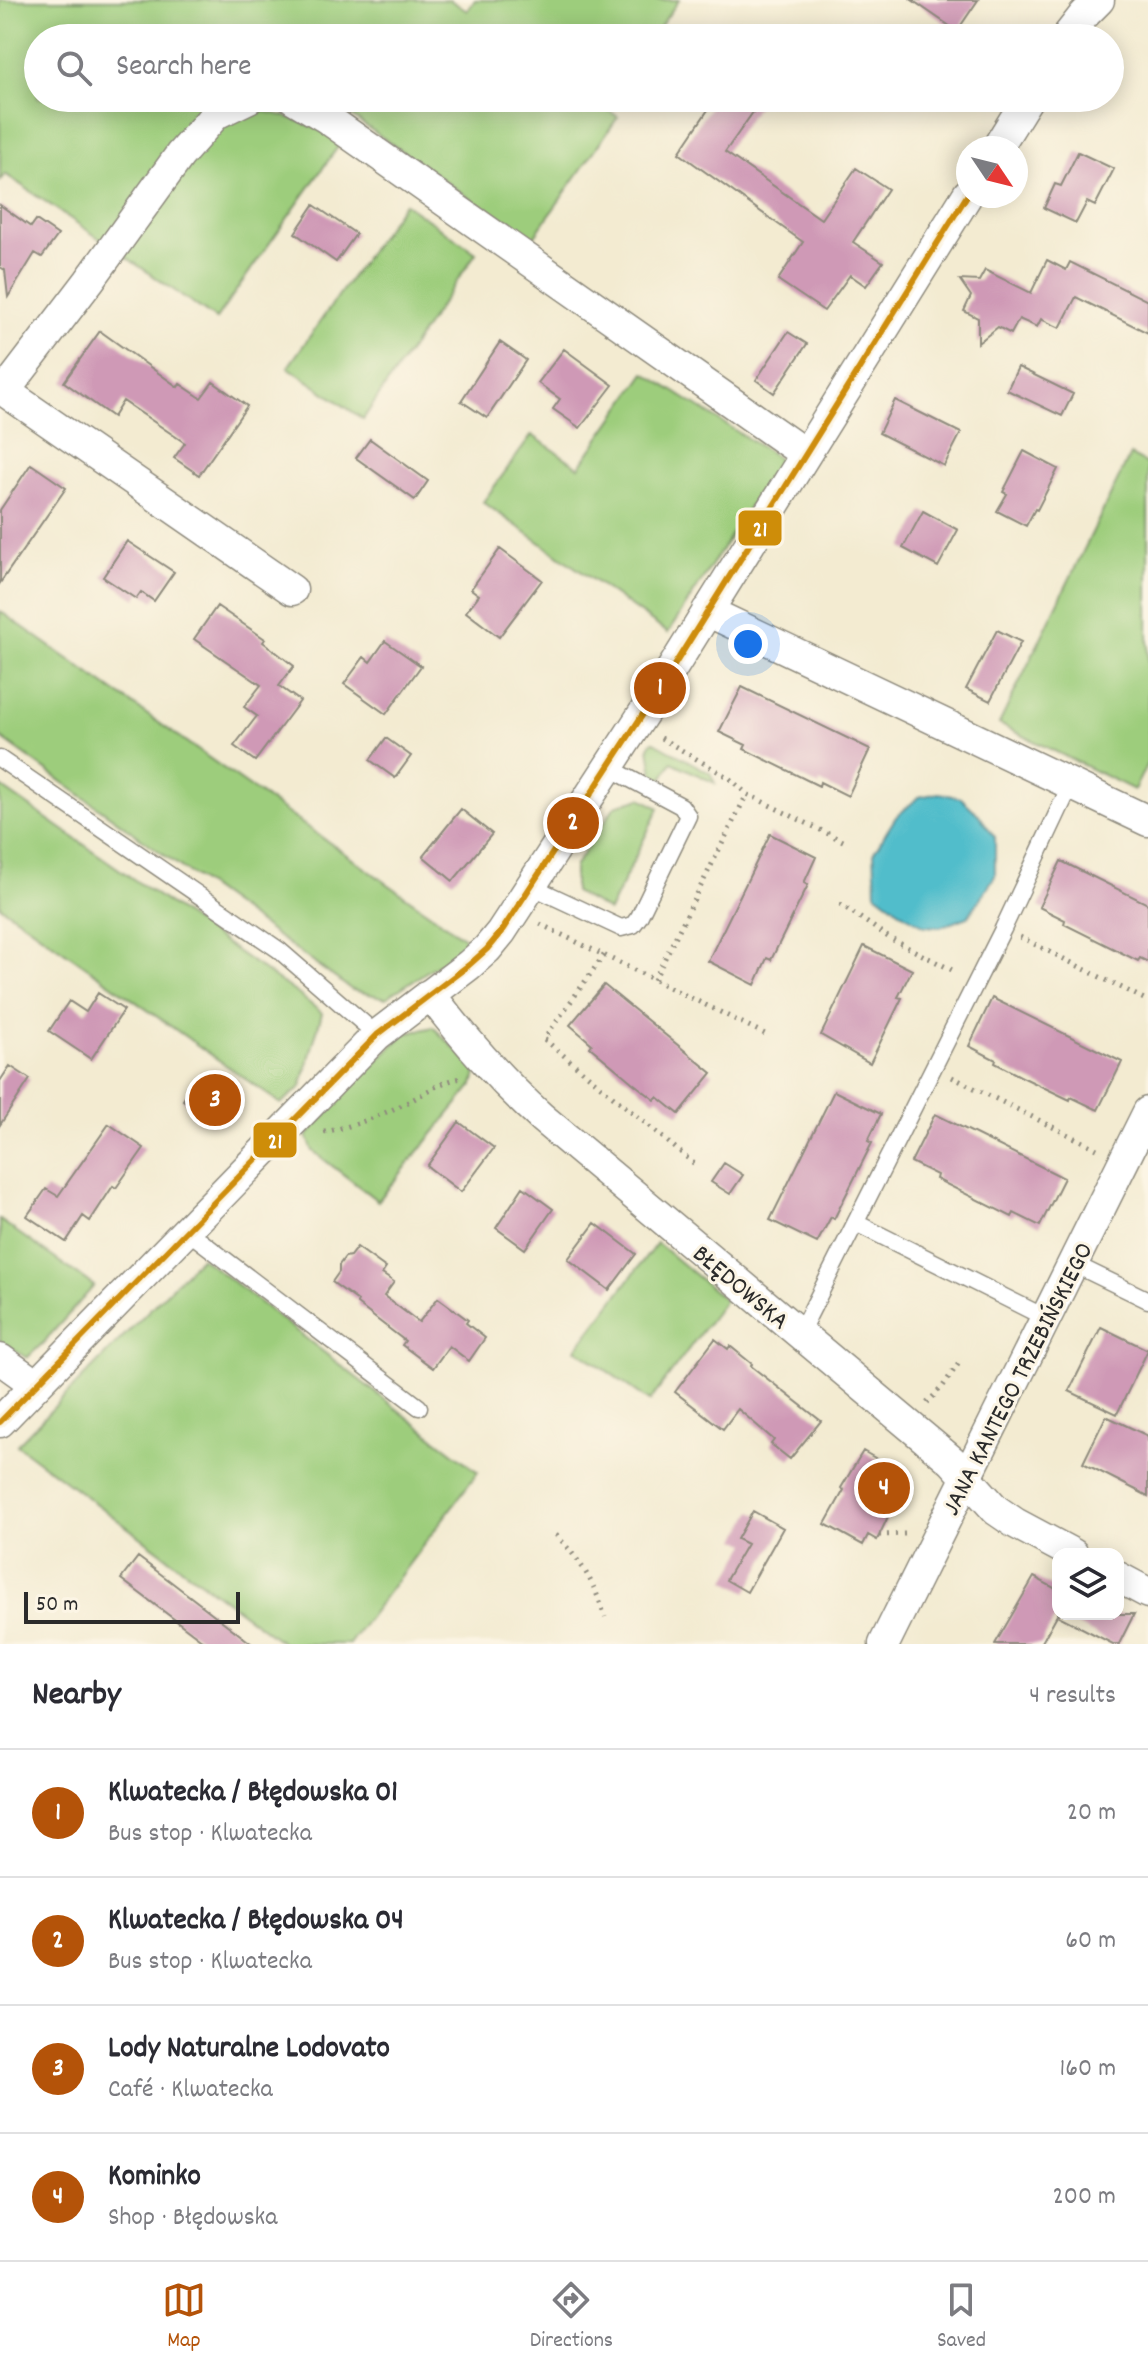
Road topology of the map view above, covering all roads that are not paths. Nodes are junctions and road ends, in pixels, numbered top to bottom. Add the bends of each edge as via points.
1 (220, 112) edge
2 (317, 112) edge
3 (1019, 112) edge
4 (1004, 136) edge
5 (959, 208) edge
6 (2, 390) edge
7 (805, 454) junction
8 (292, 590) dead end
9 (707, 611) junction
10 (0, 759) edge
11 (608, 767) junction
12 (1071, 784) junction
13 (1148, 821) edge
14 (531, 886) junction
15 (430, 994) junction
16 (377, 1035) junction
17 (1147, 1115) edge
18 (856, 1223) junction
19 (186, 1230) junction
20 (1074, 1264) junction
21 (1148, 1300) edge
22 (1046, 1318) junction
23 (799, 1335) junction
24 (0, 1359) edge
25 (35, 1384) junction
26 (419, 1407) dead end
27 (0, 1422) edge
28 (966, 1476) junction
29 (1062, 1548) edge
30 (1124, 1580) edge
31 (1148, 1593) edge
32 (884, 1644) edge

1 - 6 street via 180,155
2 - 7 street
3 - 4 street
5 - 7 street
6 - 8 street
7 - 9 street
9 - 11 street
9 - 12 street
10 - 16 lane via 279,950
11 - 14 street
11 - 14 lane via 681,806 688,816 639,917 621,928
12 - 13 street
12 - 18 lane
14 - 15 street via 487,949
15 - 16 street
15 - 23 street, BŁĘDOWSKA via 500,1079 542,1118
16 - 19 street
17 - 20 street, JANA KANTEGO TRZEBIŃSKIEGO
18 - 22 lane
18 - 23 lane
19 - 25 street
19 - 26 lane
20 - 21 lane
20 - 22 street, JANA KANTEGO TRZEBIŃSKIEGO
22 - 28 street, JANA KANTEGO TRZEBIŃSKIEGO
23 - 28 street, BŁĘDOWSKA
24 - 25 street
25 - 27 street
28 - 29 street, BŁĘDOWSKA via 996,1510
28 - 32 street, JANA KANTEGO TRZEBIŃSKIEGO
30 - 31 street

